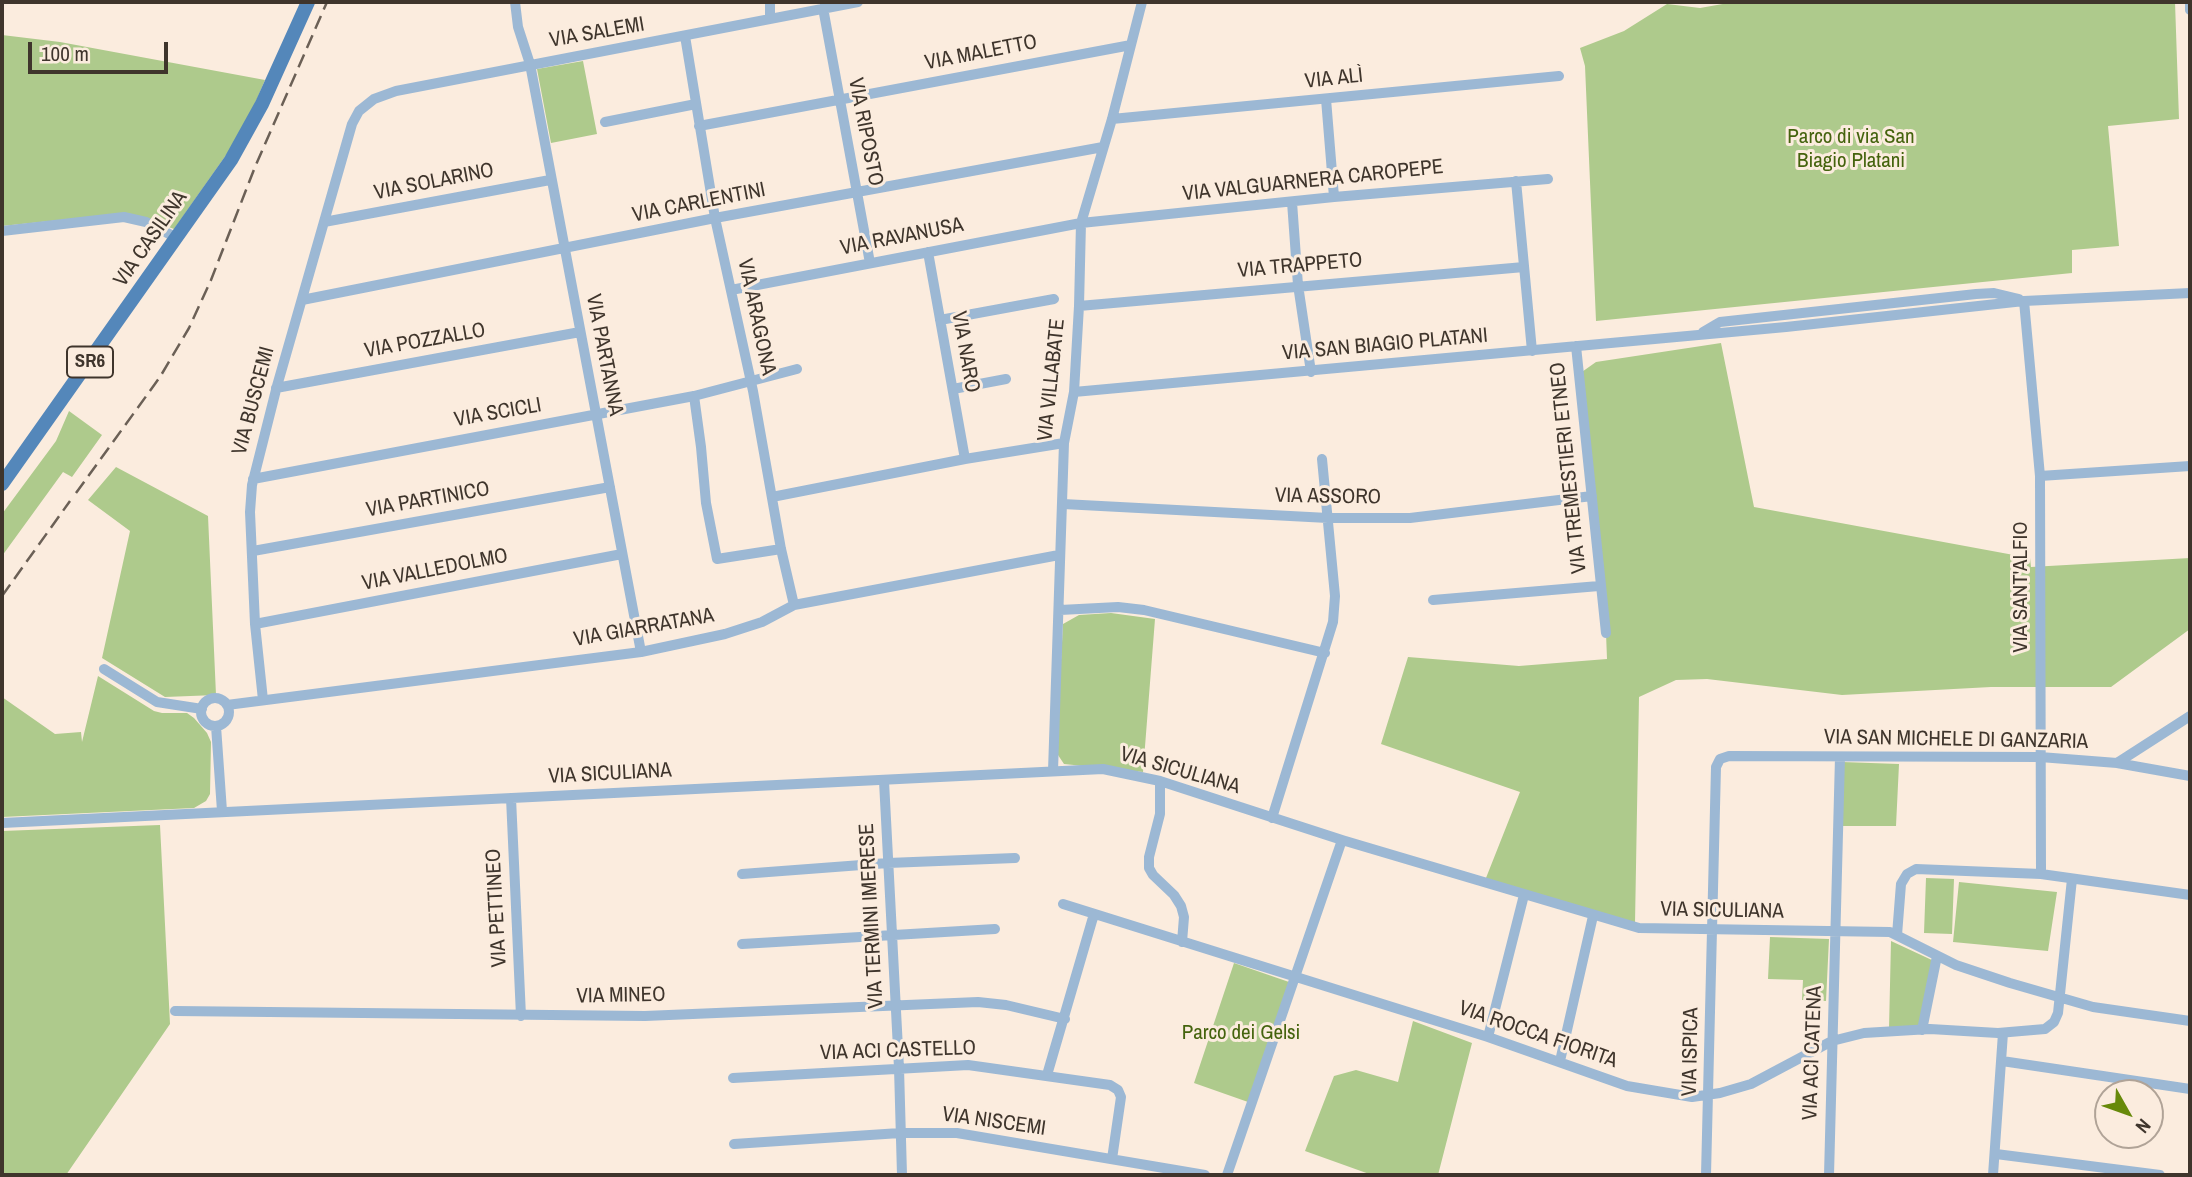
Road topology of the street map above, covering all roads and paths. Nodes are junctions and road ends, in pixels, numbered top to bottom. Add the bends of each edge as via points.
1 (308, 2) edge
2 (515, 2) edge
3 (770, 2) edge
4 (858, 2) edge
5 (1142, 2) edge
6 (2190, 2) edge
7 (823, 8) junction
8 (2190, 10) edge
9 (770, 19) junction
10 (685, 36) junction
11 (1131, 45) junction
12 (530, 64) junction
13 (1559, 76) dead end
14 (839, 99) junction
15 (1326, 99) junction
16 (696, 104) junction
17 (353, 120) joint
18 (1112, 120) junction
19 (605, 122) dead end
20 (699, 126) junction
21 (1104, 147) junction
22 (1548, 179) dead end
23 (551, 180) junction
24 (1516, 181) junction
25 (857, 194) junction
26 (1334, 197) junction
27 (1292, 202) junction
28 (715, 218) junction
29 (324, 222) junction
30 (1081, 223) junction
31 (2, 231) edge
32 (177, 238) junction
33 (564, 248) junction
34 (928, 252) junction
35 (870, 263) junction
36 (1524, 267) junction
37 (1298, 285) junction
38 (731, 290) junction
39 (1986, 293) junction
40 (2190, 293) edge
41 (1054, 299) dead end
42 (302, 300) junction
43 (2024, 301) junction
44 (1079, 306) junction
45 (1988, 306) junction
46 (940, 320) junction
47 (580, 332) junction
48 (1700, 334) junction
49 (1576, 346) junction
50 (1532, 351) junction
51 (797, 369) dead end
52 (1311, 372) junction
53 (1006, 379) dead end
54 (750, 382) junction
55 (276, 388) junction
56 (953, 389) junction
57 (1074, 392) junction
58 (694, 396) junction
59 (596, 415) junction
60 (1064, 443) junction
61 (965, 459) junction
62 (1322, 459) dead end
63 (2190, 466) edge
64 (2040, 476) junction
65 (253, 479) junction
66 (2, 484) edge
67 (610, 487) junction
68 (1592, 496) junction
69 (772, 497) junction
70 (1063, 504) junction
71 (1328, 518) junction
72 (781, 549) junction
73 (253, 551) junction
74 (622, 554) junction
75 (1059, 555) junction
76 (1600, 586) junction
77 (1433, 600) dead end
78 (794, 605) junction
79 (1059, 610) junction
80 (256, 624) junction
81 (1606, 633) dead end
82 (641, 652) junction
83 (1325, 653) junction
84 (104, 669) dead end
85 (264, 700) junction
86 (227, 705) junction
87 (202, 709) junction
88 (2190, 716) edge
89 (216, 726) junction
90 (1840, 757) junction
91 (2040, 757) junction
92 (1720, 759) joint
93 (2117, 763) junction
94 (1053, 771) junction
95 (2190, 776) edge
96 (884, 781) junction
97 (1160, 781) junction
98 (511, 798) junction
99 (222, 811) junction
100 (1272, 818) junction
101 (2, 823) edge
102 (1342, 840) junction
103 (1015, 858) dead end
104 (888, 863) junction
105 (742, 874) dead end
106 (2041, 874) junction
107 (2072, 879) junction
108 (1524, 895) junction
109 (2190, 895) edge
110 (1063, 904) dead end
111 (1094, 914) junction
112 (1593, 916) junction
113 (995, 929) dead end
114 (1713, 930) junction
115 (1837, 932) junction
116 (1897, 935) junction
117 (892, 937) junction
118 (1182, 942) junction
119 (742, 944) dead end
120 (1937, 956) junction
121 (1296, 978) junction
122 (2060, 997) junction
123 (896, 1004) junction
124 (175, 1011) dead end
125 (521, 1016) junction
126 (1065, 1019) junction
127 (2190, 1021) edge
128 (1923, 1030) junction
129 (2003, 1033) junction
130 (1489, 1037) junction
131 (1832, 1041) junction
132 (1560, 1061) junction
133 (2001, 1061) junction
134 (899, 1068) junction
135 (1047, 1075) junction
136 (733, 1078) dead end
137 (2190, 1089) edge
138 (1709, 1095) junction
139 (900, 1133) junction
140 (734, 1144) dead end
141 (1996, 1154) junction
142 (1112, 1159) junction
143 (902, 1175) edge
144 (1205, 1175) edge
145 (1227, 1175) edge
146 (1706, 1175) edge
147 (1829, 1175) edge
148 (1993, 1175) edge
149 (2160, 1175) edge

1 - 32 main road, VIA CASILINA / SR6 via 246,136
2 - 12 street, VIA PARTANNA
3 - 9 street
4 - 7 street, VIA SALEMI
5 - 11 street, VIA VILLABATE
6 - 8 street
7 - 9 street, VIA SALEMI
7 - 14 street, VIA RIPOSTO
9 - 10 street, VIA SALEMI
10 - 12 street, VIA SALEMI
10 - 16 street, VIA ARAGONA
11 - 14 street, VIA MALETTO
11 - 18 street, VIA VILLABATE
12 - 17 street, VIA SALEMI via 383,94
12 - 23 street, VIA PARTANNA
13 - 15 street, VIA ALÌ
14 - 20 street, VIA MALETTO
14 - 25 street, VIA RIPOSTO
15 - 18 street, VIA ALÌ
15 - 26 street
16 - 19 street
16 - 20 street, VIA ARAGONA
17 - 29 street, VIA BUSCEMI
18 - 21 street, VIA VILLABATE
20 - 28 street, VIA ARAGONA
21 - 25 street, VIA CARLENTINI
21 - 30 street, VIA VILLABATE
22 - 24 street, VIA VALGUARNERA CAROPEPE
23 - 29 street, VIA SOLARINO
23 - 33 street, VIA PARTANNA
24 - 26 street, VIA VALGUARNERA CAROPEPE
24 - 36 street
25 - 28 street, VIA CARLENTINI
25 - 35 street, VIA RIPOSTO
26 - 27 street, VIA VALGUARNERA CAROPEPE
27 - 30 street, VIA VALGUARNERA CAROPEPE
27 - 37 street
28 - 33 street, VIA CARLENTINI
28 - 38 street, VIA ARAGONA
29 - 42 street, VIA BUSCEMI
30 - 34 street, VIA RAVANUSA
30 - 44 street, VIA VILLABATE
31 - 32 street via 124,217
32 - 66 main road, VIA CASILINA / SR6
33 - 42 street, VIA CARLENTINI
33 - 47 street, VIA PARTANNA
34 - 35 street, VIA RAVANUSA
34 - 46 street, VIA NARO
35 - 38 street, VIA RAVANUSA
36 - 37 street, VIA TRAPPETO
36 - 50 street
37 - 44 street, VIA TRAPPETO
37 - 52 street
38 - 54 street, VIA ARAGONA
39 - 43 street, VIA SAN BIAGIO PLATANI
39 - 45 street
39 - 48 street, VIA SAN BIAGIO PLATANI via 1720,322
40 - 43 street, VIA SAN BIAGIO PLATANI
41 - 46 street
42 - 55 street, VIA BUSCEMI
43 - 45 street, VIA SAN BIAGIO PLATANI
43 - 64 street, VIA SANT'ALFIO
44 - 57 street, VIA VILLABATE
45 - 48 street, VIA SAN BIAGIO PLATANI
46 - 56 street, VIA NARO
47 - 55 street, VIA POZZALLO
47 - 59 street, VIA PARTANNA
48 - 49 street, VIA SAN BIAGIO PLATANI
49 - 50 street, VIA SAN BIAGIO PLATANI
49 - 68 street, VIA TREMESTIERI ETNEO
50 - 52 street, VIA SAN BIAGIO PLATANI
51 - 54 street, VIA SCICLI
52 - 57 street, VIA SAN BIAGIO PLATANI
53 - 56 street
54 - 58 street, VIA SCICLI
54 - 69 street, VIA ARAGONA
55 - 65 street, VIA BUSCEMI
56 - 61 street, VIA NARO
57 - 60 street, VIA VILLABATE
58 - 59 street, VIA SCICLI
58 - 72 street via 706,503 718,559
59 - 65 street, VIA SCICLI
59 - 67 street, VIA PARTANNA
60 - 61 street
60 - 70 street, VIA VILLABATE
61 - 69 street
62 - 71 street
63 - 64 street
64 - 91 street, VIA SANT'ALFIO
65 - 73 street, VIA BUSCEMI
67 - 73 street, VIA PARTINICO
67 - 74 street, VIA PARTANNA
68 - 71 street, VIA ASSORO via 1410,518
68 - 76 street, VIA TREMESTIERI ETNEO
69 - 72 street, VIA ARAGONA
70 - 71 street, VIA ASSORO
70 - 75 street, VIA VILLABATE
71 - 83 street via 1335,596
72 - 78 street, VIA ARAGONA
73 - 80 street, VIA BUSCEMI
74 - 80 street, VIA VALLEDOLMO
74 - 82 street, VIA PARTANNA
75 - 78 street, VIA GIARRATANA
75 - 79 street, VIA VILLABATE
76 - 77 street, VIA TREMESTIERI ETNEO
76 - 81 street, VIA TREMESTIERI ETNEO
78 - 82 street, VIA GIARRATANA via 744,628
79 - 83 street via 1138,609
79 - 94 street, VIA VILLABATE
80 - 85 street, VIA BUSCEMI
82 - 85 street, VIA GIARRATANA
83 - 100 street
84 - 87 street via 153,700
85 - 86 street, VIA GIARRATANA
86 - 87 street via 215,698
86 - 89 street via 227,719
87 - 89 street via 205,722
88 - 93 street
89 - 99 street
90 - 91 street, VIA SAN MICHELE DI GANZARIA
90 - 92 street, VIA SAN MICHELE DI GANZARIA
90 - 115 street, VIA ACI CATENA
91 - 93 street, VIA SAN MICHELE DI GANZARIA
91 - 106 street, VIA SANT'ALFIO
92 - 114 street, VIA ISPICA via 1716,767
93 - 95 street, VIA SAN MICHELE DI GANZARIA
94 - 96 street, VIA SICULIANA
94 - 97 street, VIA SICULIANA via 1103,769
96 - 98 street, VIA SICULIANA
96 - 104 street, VIA TERMINI IMERESE
97 - 100 street, VIA SICULIANA
97 - 118 street via 1160,814 1149,868 1181,905
98 - 99 street, VIA SICULIANA
98 - 125 street, VIA PETTINEO
99 - 101 street, VIA SICULIANA
100 - 102 street, VIA SICULIANA
102 - 108 street, VIA SICULIANA
102 - 121 street
103 - 104 street
104 - 105 street
104 - 117 street, VIA TERMINI IMERESE
106 - 107 street
106 - 116 street via 1913,870 1901,884
107 - 109 street
107 - 122 street
108 - 112 street, VIA SICULIANA
108 - 130 street
110 - 111 street, VIA ROCCA FIORITA
111 - 118 street, VIA ROCCA FIORITA
111 - 126 street
112 - 114 street, VIA SICULIANA via 1639,928
112 - 132 street
113 - 117 street
114 - 115 street, VIA SICULIANA
114 - 138 street, VIA ISPICA
115 - 116 street, VIA SICULIANA
115 - 131 street, VIA ACI CATENA
116 - 120 street, VIA SICULIANA
117 - 119 street
117 - 123 street, VIA TERMINI IMERESE
118 - 121 street, VIA ROCCA FIORITA
120 - 122 street, VIA SICULIANA
120 - 128 street
121 - 130 street, VIA ROCCA FIORITA
121 - 145 street
122 - 127 street, VIA SICULIANA
122 - 129 street via 2057,1016 2049,1027
123 - 125 street, VIA MINEO via 645,1016
123 - 126 street, VIA MINEO via 993,1002
123 - 134 street, VIA TERMINI IMERESE
124 - 125 street, VIA MINEO
126 - 135 street
128 - 129 street, VIA ROCCA FIORITA
128 - 131 street, VIA ROCCA FIORITA via 1871,1032
129 - 133 street
130 - 132 street, VIA ROCCA FIORITA
131 - 138 street, VIA ROCCA FIORITA via 1751,1084
131 - 147 street, VIA ACI CATENA
132 - 138 street, VIA ROCCA FIORITA via 1634,1087 1679,1097
133 - 137 street
133 - 141 street
134 - 135 street, VIA ACI CASTELLO via 968,1065
134 - 136 street, VIA ACI CASTELLO
134 - 139 street, VIA TERMINI IMERESE
135 - 142 street, VIA ACI CASTELLO via 1118,1090 1121,1099
138 - 146 street, VIA ISPICA
139 - 140 street, VIA NISCEMI
139 - 142 street, VIA NISCEMI via 962,1133
139 - 143 street, VIA TERMINI IMERESE
141 - 148 street
141 - 149 street
142 - 144 street, VIA NISCEMI

